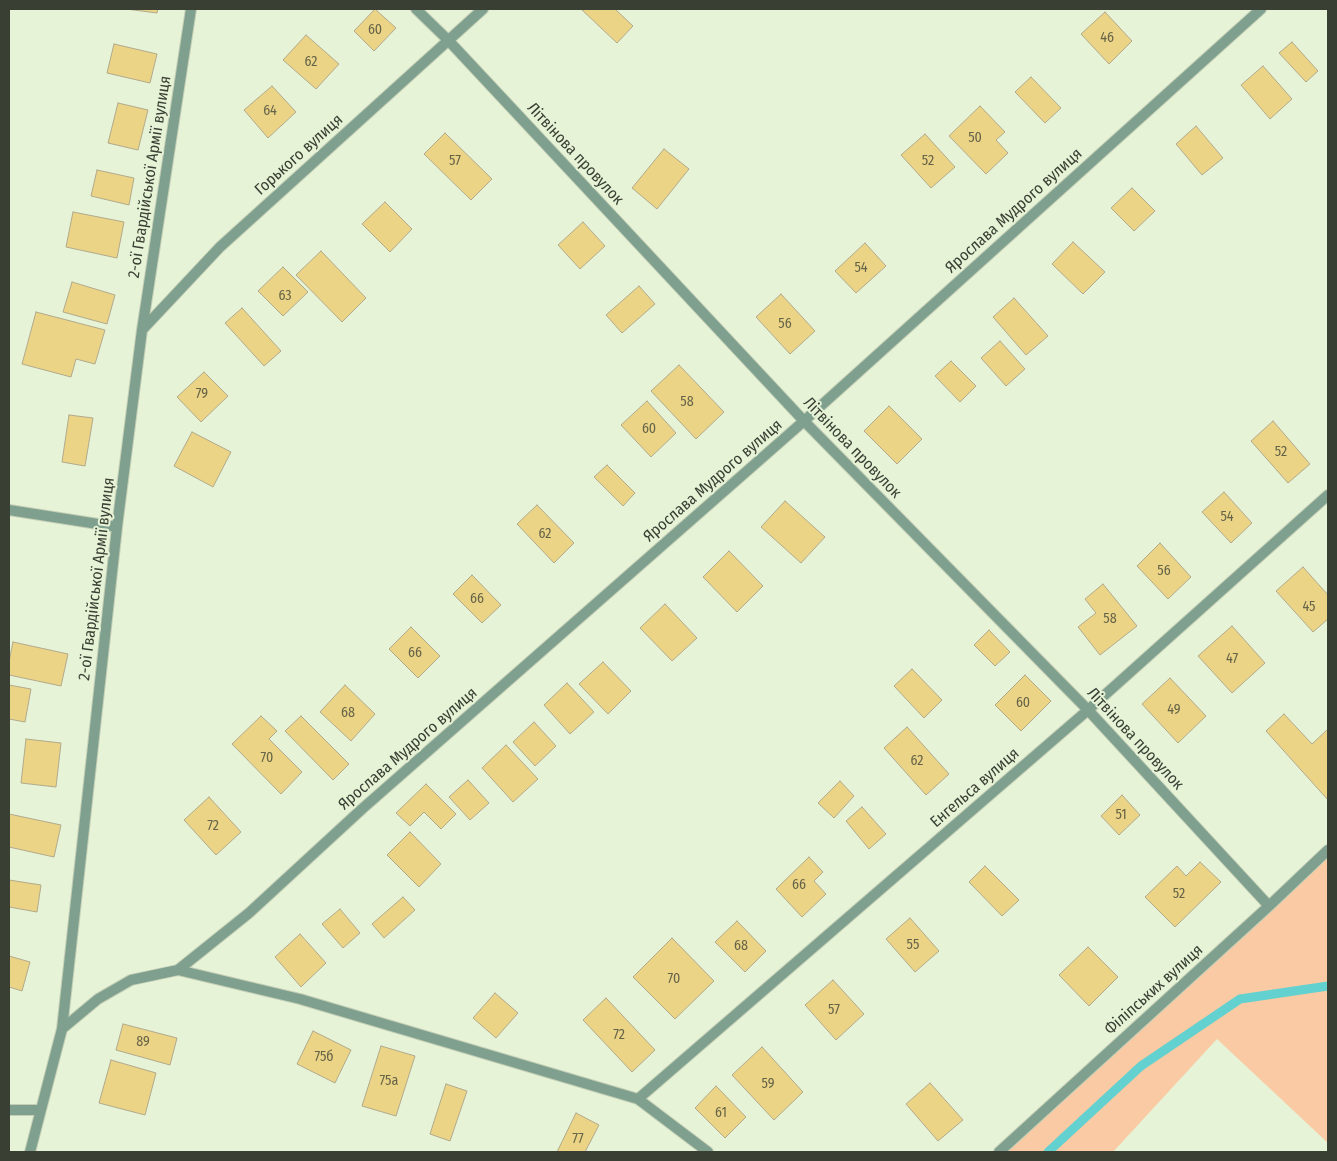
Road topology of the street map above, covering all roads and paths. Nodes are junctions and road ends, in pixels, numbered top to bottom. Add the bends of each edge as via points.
1 (191, 9) edge
2 (416, 9) edge
3 (483, 9) edge
4 (1261, 9) edge
5 (448, 40) junction
6 (142, 330) junction
7 (804, 421) junction
8 (1328, 495) edge
9 (9, 510) edge
10 (117, 527) junction
11 (1088, 710) junction
12 (1328, 850) edge
13 (1269, 906) junction
14 (178, 970) junction
15 (62, 1030) junction
16 (638, 1099) junction
17 (9, 1110) edge
18 (40, 1110) junction
19 (30, 1152) edge
20 (708, 1152) edge
21 (999, 1152) edge

1 - 6 street, 2-ої Гвардійської Армії вулиця
2 - 5 street, Літвінова провулок
3 - 5 street, Горького вулиця
4 - 7 street, Ярослава Мудрого вулиця
5 - 6 street, Горького вулиця via 220,247
5 - 7 street, Літвінова провулок
6 - 10 street, 2-ої Гвардійської Армії вулиця
7 - 11 street, Літвінова провулок
7 - 14 street, Ярослава Мудрого вулиця via 248,914
8 - 11 street, Енгельса вулиця
9 - 10 street
10 - 15 street, 2-ої Гвардійської Армії вулиця
11 - 13 street, Літвінова провулок
11 - 16 street, Енгельса вулиця
12 - 13 street, Філіпських вулиця
13 - 21 street, Філіпських вулиця
14 - 15 street, Ярослава Мудрого вулиця via 131,980 98,999
14 - 16 street, Ярослава Мудрого вулиця via 300,999
15 - 18 street, 2-ої Гвардійської Армії вулиця
16 - 20 street, Ярослава Мудрого вулиця
17 - 18 street
18 - 19 street, 2-ої Гвардійської Армії вулиця

